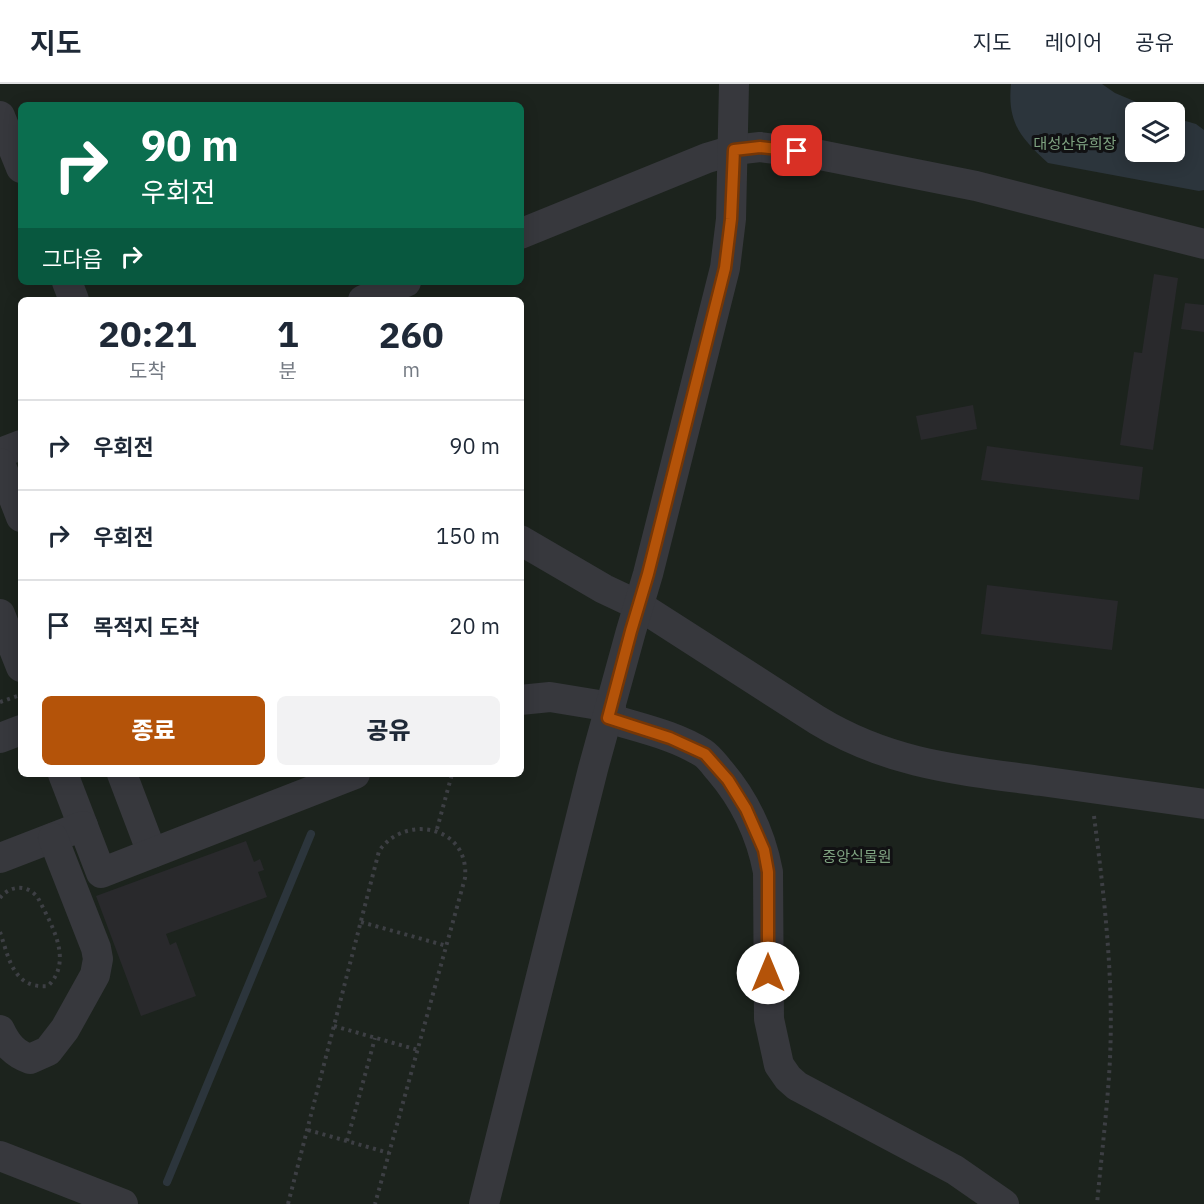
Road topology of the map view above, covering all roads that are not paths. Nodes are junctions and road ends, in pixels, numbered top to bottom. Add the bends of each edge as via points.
1 (734, 84) edge
2 (0, 116) edge
3 (734, 150) junction
4 (18, 161) edge
5 (524, 232) edge
6 (1204, 244) edge
7 (399, 285) edge
8 (370, 297) edge
9 (18, 446) edge
10 (0, 453) edge
11 (0, 463) edge
12 (18, 509) edge
13 (524, 542) edge
14 (638, 605) junction
15 (8, 634) edge
16 (18, 660) edge
17 (524, 700) edge
18 (610, 713) junction
19 (18, 731) edge
20 (0, 738) edge
21 (64, 777) edge
22 (123, 777) edge
23 (346, 777) edge
24 (1204, 804) edge
25 (83, 826) junction
26 (53, 838) junction
27 (152, 853) junction
28 (0, 858) edge
29 (0, 1030) edge
30 (0, 1156) edge
31 (123, 1204) edge
32 (484, 1204) edge
33 (1004, 1204) edge

1 - 3 street
2 - 4 street
3 - 5 street
3 - 6 street via 760,147 815,154 976,186
3 - 14 street via 725,268
7 - 8 street
9 - 10 street
11 - 12 street
13 - 14 street
14 - 18 street
14 - 24 street via 841,735 868,747 949,769
15 - 16 street
17 - 18 street via 550,697
18 - 32 street
18 - 33 street via 705,754 728,780 750,817 764,850 768,872 769,1019 779,1065 788,1078 955,1170
19 - 20 street
21 - 25 street
22 - 27 street
23 - 27 street
25 - 26 street
25 - 27 street via 101,873
26 - 28 street
26 - 29 street via 96,948 98,966 91,985 48,1051 30,1059 20,1055
30 - 31 street

